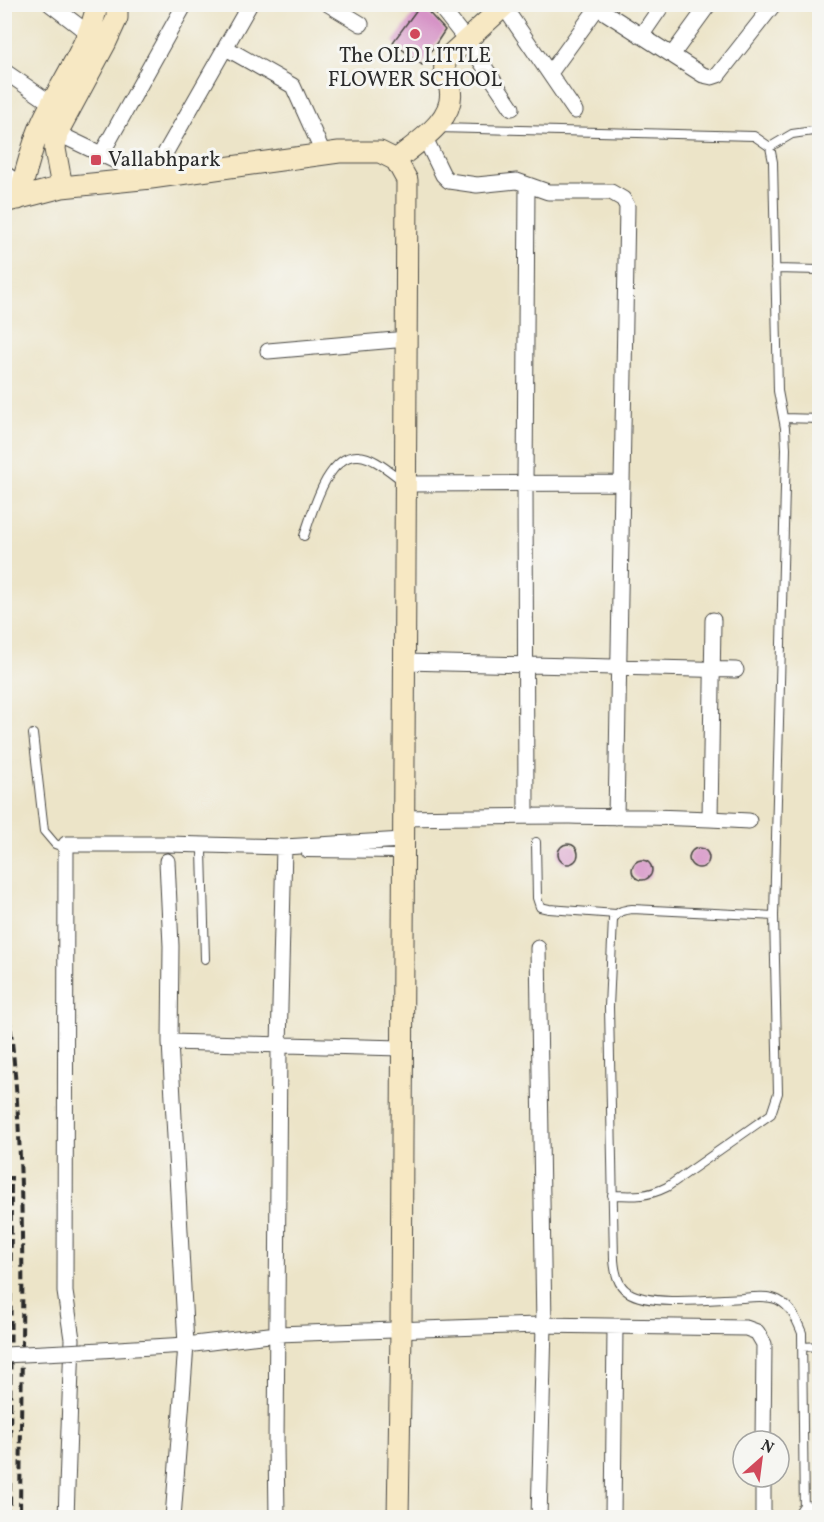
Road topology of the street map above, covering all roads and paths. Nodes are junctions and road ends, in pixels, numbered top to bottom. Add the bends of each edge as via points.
1 (51, 4) edge
2 (97, 4) edge
3 (185, 4) edge
4 (250, 4) edge
5 (328, 4) edge
6 (438, 4) edge
7 (663, 4) edge
8 (709, 4) edge
9 (774, 4) edge
10 (504, 5) edge
11 (597, 6) edge
12 (120, 9) edge
13 (361, 24) dead end
14 (88, 33) junction
15 (641, 36) junction
16 (467, 41) junction
17 (226, 48) junction
18 (672, 55) junction
19 (4, 71) edge
20 (550, 73) junction
21 (52, 104) junction
22 (512, 108) dead end
23 (574, 111) dead end
24 (819, 130) edge
25 (429, 132) junction
26 (57, 133) junction
27 (770, 147) junction
28 (102, 153) junction
29 (324, 154) junction
30 (396, 160) junction
31 (4, 173) edge
32 (151, 178) junction
33 (527, 185) junction
34 (62, 187) junction
35 (15, 196) edge
36 (775, 269) junction
37 (819, 270) edge
38 (407, 339) junction
39 (268, 351) dead end
40 (783, 418) junction
41 (819, 419) edge
42 (525, 483) junction
43 (622, 483) junction
44 (406, 484) junction
45 (304, 536) dead end
46 (713, 620) dead end
47 (405, 662) junction
48 (525, 665) junction
49 (619, 666) junction
50 (712, 669) junction
51 (736, 670) dead end
52 (33, 734) dead end
53 (526, 816) junction
54 (616, 817) junction
55 (403, 819) junction
56 (710, 819) junction
57 (749, 821) dead end
58 (536, 842) dead end
59 (403, 847) junction
60 (68, 848) junction
61 (284, 850) junction
62 (202, 851) junction
63 (167, 861) dead end
64 (616, 914) junction
65 (774, 916) junction
66 (538, 948) dead end
67 (205, 959) dead end
68 (170, 1042) junction
69 (279, 1046) junction
70 (401, 1048) junction
71 (72, 1069) dead end
72 (612, 1195) junction
73 (544, 1326) junction
74 (615, 1327) junction
75 (401, 1331) junction
76 (277, 1334) junction
77 (186, 1345) junction
78 (819, 1346) edge
79 (802, 1347) junction
80 (4, 1355) edge
81 (763, 1429) edge
82 (763, 1489) edge
83 (804, 1505) junction
84 (819, 1506) edge
85 (66, 1518) edge
86 (173, 1518) edge
87 (277, 1518) edge
88 (398, 1518) edge
89 (539, 1518) edge
90 (613, 1518) edge
91 (763, 1518) edge
92 (795, 1518) edge
93 (804, 1518) edge

1 - 14 street
2 - 14 main road
3 - 28 street
4 - 17 street
5 - 13 street
6 - 16 street
7 - 15 street
8 - 18 street
9 - 18 street via 718,75 703,75
10 - 16 main road
10 - 20 street
11 - 15 street
11 - 20 street
12 - 26 main road
14 - 21 main road
15 - 18 street
16 - 22 street
16 - 25 main road via 444,64 451,100
17 - 29 street via 297,90
17 - 32 street
19 - 21 street
20 - 23 street
21 - 35 main road
24 - 27 lane via 792,134
25 - 27 lane via 754,136
25 - 30 main road
25 - 33 street via 443,175 449,181 477,185 517,181
26 - 28 street
26 - 34 main road via 55,148
27 - 36 lane
28 - 32 street
29 - 30 main road via 380,152
29 - 32 main road
30 - 38 main road via 407,180
31 - 35 street
32 - 34 main road
33 - 42 street
33 - 43 street via 548,192 611,192 627,206
34 - 35 main road
36 - 37 lane
36 - 40 lane via 778,391
38 - 39 street
38 - 44 main road
40 - 41 lane
40 - 65 lane via 786,449
42 - 43 street
42 - 44 street
42 - 48 street
43 - 49 street
44 - 45 lane via 367,458 347,458 326,480
44 - 47 main road
46 - 50 street
47 - 48 street
47 - 55 main road
48 - 49 street
48 - 53 street
49 - 50 street
49 - 54 street
50 - 51 street
50 - 56 street
52 - 60 lane via 44,831 55,844
53 - 54 street
53 - 55 street
54 - 56 street
55 - 59 main road
56 - 57 street
58 - 64 lane via 540,907
59 - 61 street
59 - 70 main road
60 - 61 street via 66,844 167,844
60 - 62 lane
60 - 71 lane
60 - 85 street via 65,1292 72,1339
61 - 62 lane
61 - 69 street
62 - 67 lane
63 - 68 street
64 - 65 lane via 632,909
64 - 72 lane via 611,927 609,1007
65 - 72 lane via 778,1093 771,1114 667,1187 652,1194
66 - 73 street
68 - 69 street
68 - 77 street
69 - 70 street
69 - 76 street
70 - 75 main road
72 - 79 lane via 616,1277 627,1292 642,1298 670,1300 778,1300 794,1313 802,1333
73 - 74 street
73 - 75 street
73 - 89 street
74 - 81 street via 746,1328 757,1332 764,1344
74 - 90 street
75 - 76 street
75 - 88 main road
76 - 77 street
76 - 87 street
77 - 80 street, bridge
77 - 86 street
78 - 79 lane
79 - 83 lane
82 - 91 street
83 - 84 lane
83 - 92 lane
83 - 93 lane

